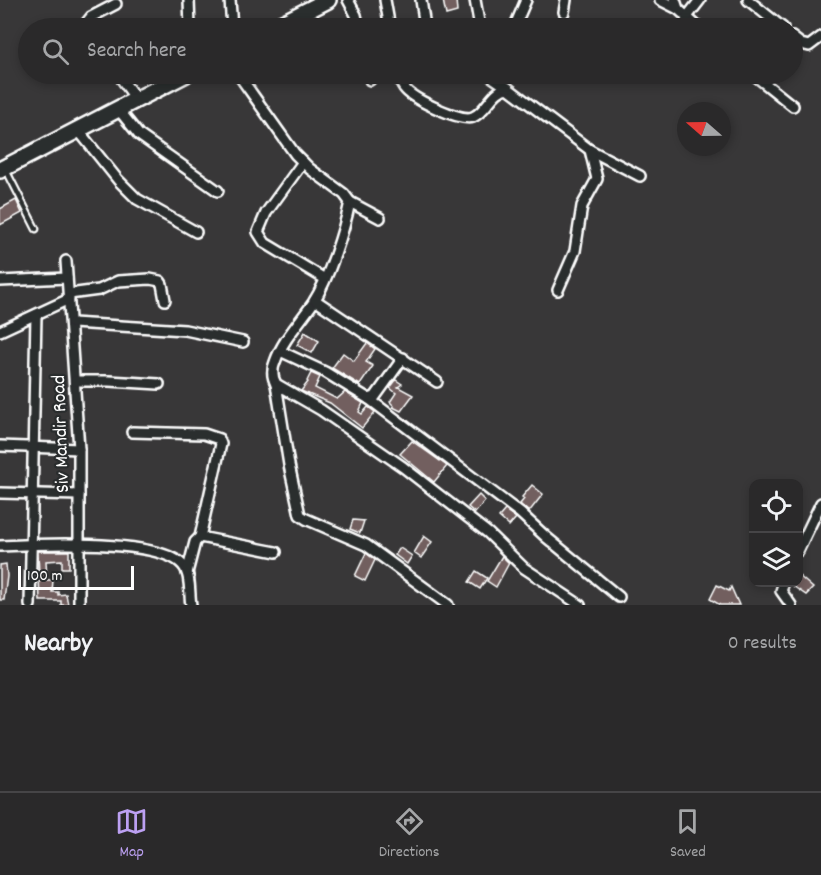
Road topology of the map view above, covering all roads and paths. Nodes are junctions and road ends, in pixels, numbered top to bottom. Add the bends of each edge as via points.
1 (189, 0) edge
2 (230, 0) edge
3 (328, 0) edge
4 (348, 0) edge
5 (385, 0) edge
6 (422, 0) edge
7 (475, 0) edge
8 (526, 0) edge
9 (566, 0) edge
10 (660, 0) edge
11 (700, 0) edge
12 (748, 0) edge
13 (116, 4) dead end
14 (677, 5) edge
15 (564, 12) dead end
16 (90, 18) edge
17 (190, 18) edge
18 (231, 18) edge
19 (293, 18) edge
20 (357, 18) edge
21 (388, 18) edge
22 (424, 18) edge
23 (478, 18) edge
24 (518, 18) edge
25 (686, 18) joint
26 (770, 18) edge
27 (821, 37) edge
28 (803, 44) edge
29 (125, 84) edge
30 (166, 84) edge
31 (244, 84) edge
32 (401, 84) edge
33 (502, 84) edge
34 (765, 84) edge
35 (508, 88) junction
36 (136, 99) junction
37 (792, 106) dead end
38 (118, 109) junction
39 (78, 130) junction
40 (590, 150) junction
41 (303, 162) junction
42 (2, 169) edge
43 (640, 176) dead end
44 (218, 191) dead end
45 (350, 202) junction
46 (380, 218) dead end
47 (36, 229) dead end
48 (196, 232) dead end
49 (66, 261) dead end
50 (68, 278) junction
51 (324, 279) junction
52 (0, 281) edge
53 (558, 290) dead end
54 (69, 297) junction
55 (165, 300) dead end
56 (315, 300) junction
57 (36, 315) junction
58 (72, 323) junction
59 (0, 331) edge
60 (243, 342) dead end
61 (280, 351) junction
62 (403, 357) junction
63 (75, 381) junction
64 (437, 382) dead end
65 (159, 384) dead end
66 (276, 384) junction
67 (369, 399) junction
68 (132, 432) dead end
69 (0, 446) edge
70 (35, 447) junction
71 (79, 449) junction
72 (0, 493) edge
73 (32, 494) junction
74 (79, 495) junction
75 (821, 503) edge
76 (200, 537) junction
77 (803, 541) edge
78 (32, 544) junction
79 (79, 544) junction
80 (0, 546) edge
81 (276, 552) dead end
82 (187, 573) junction
83 (782, 587) edge
84 (619, 597) dead end
85 (30, 605) edge
86 (41, 605) edge
87 (79, 605) edge
88 (191, 605) edge
89 (448, 605) edge
90 (580, 605) edge
91 (791, 605) edge

1 - 17 street
2 - 18 street
3 - 19 main road
4 - 20 street
5 - 21 street
6 - 22 street
7 - 23 street
8 - 24 street
9 - 15 street
10 - 14 street
11 - 25 street
12 - 26 street
13 - 16 street
14 - 25 street
27 - 28 street via 809,46
29 - 36 street
30 - 36 main road
31 - 41 street
32 - 35 street via 409,93 463,118 471,118 500,90
33 - 35 street
34 - 37 street
35 - 40 street
36 - 38 main road
38 - 39 main road
38 - 44 street via 139,135
39 - 42 main road
39 - 48 street via 137,199
40 - 43 street
40 - 53 street via 597,179 582,206 575,251
41 - 45 street
41 - 51 street via 271,206 258,232 265,243
42 - 47 lane
45 - 46 street
45 - 51 street
49 - 50 street, Siv Mandir Road
50 - 52 street
50 - 54 street, Siv Mandir Road
51 - 56 street
54 - 55 street via 118,281 150,279 160,281
54 - 57 street
54 - 58 street, Siv Mandir Road
56 - 61 street
56 - 62 street
57 - 59 street
57 - 70 street
58 - 60 street via 185,330
58 - 63 street, Siv Mandir Road
61 - 66 street via 273,371
61 - 67 street
62 - 64 street
62 - 67 street via 375,397
63 - 65 street
63 - 71 street, Siv Mandir Road
66 - 89 street via 300,515 366,545
66 - 90 street via 403,467 488,533 524,568
67 - 84 street via 520,513
68 - 76 street via 204,434 219,439
69 - 70 street
70 - 71 street
70 - 73 street
71 - 74 street, Siv Mandir Road
72 - 73 street
73 - 74 street
73 - 78 street
74 - 79 street, Siv Mandir Road
75 - 77 street
76 - 81 street
76 - 82 street via 195,542
78 - 79 street
78 - 80 street
78 - 85 street
79 - 82 street via 159,552 178,561
79 - 87 street, Siv Mandir Road
82 - 88 street
83 - 91 street
85 - 86 street

